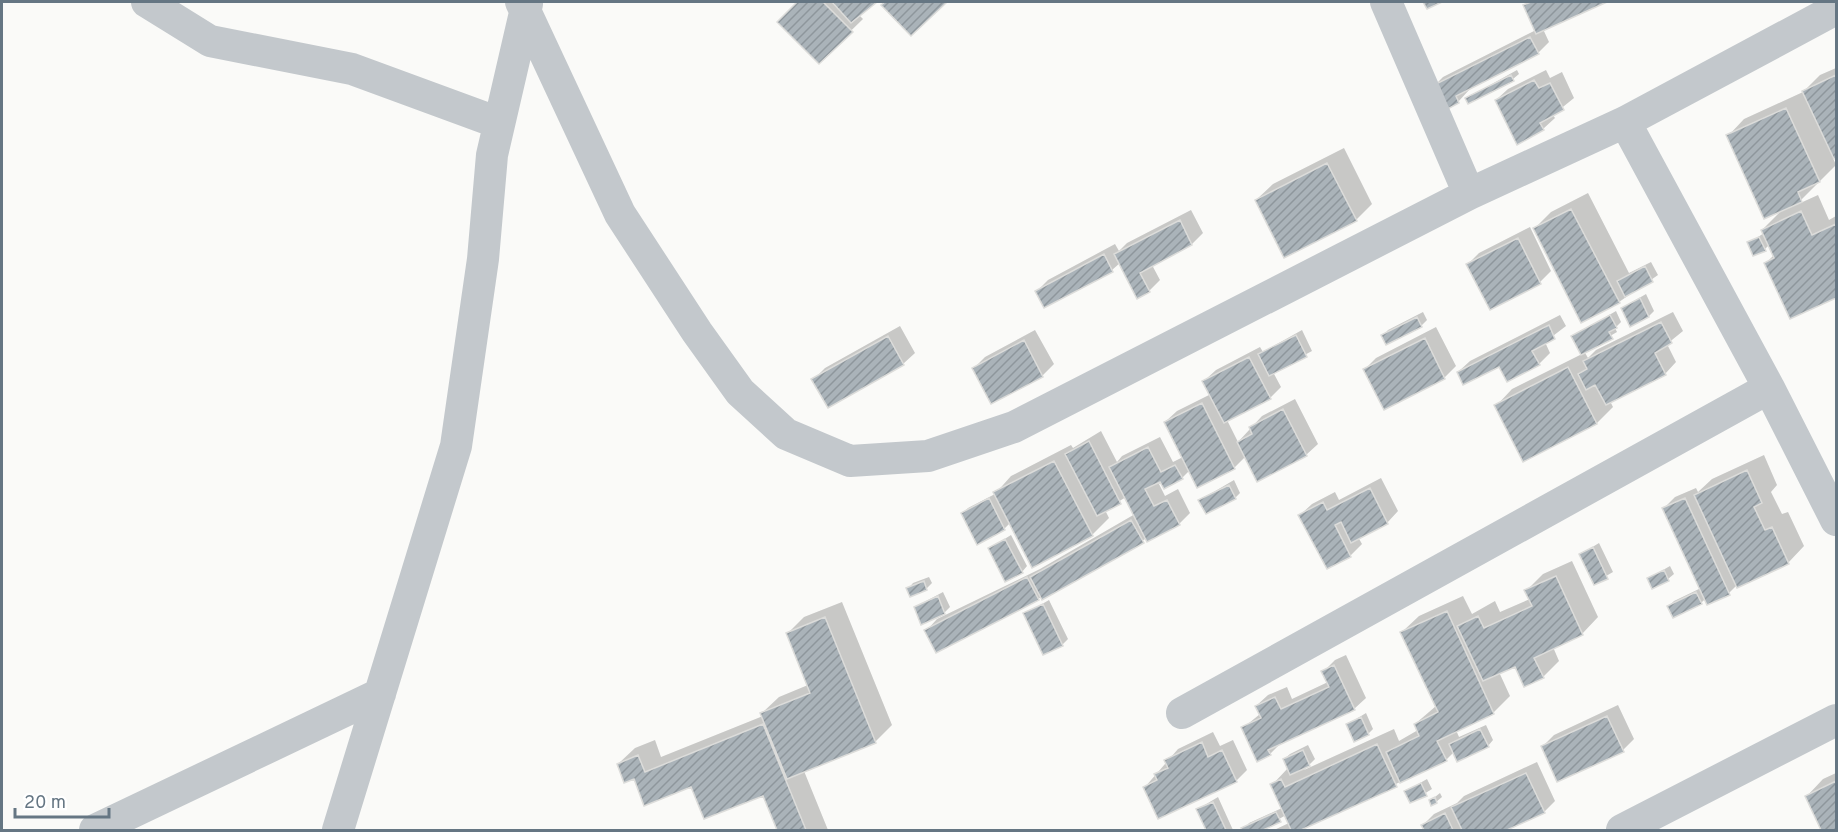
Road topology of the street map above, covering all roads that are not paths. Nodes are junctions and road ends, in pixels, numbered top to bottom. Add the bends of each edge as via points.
1 (147, 2) edge
2 (1386, 2) edge
3 (525, 4) edge
4 (1836, 9) edge
5 (499, 123) junction
6 (1625, 123) junction
7 (1469, 194) junction
8 (1769, 388) junction
9 (1836, 520) edge
10 (380, 694) junction
11 (1182, 713) dead end
12 (1836, 720) edge
13 (94, 831) edge
14 (338, 831) edge
15 (1622, 831) edge

1 - 5 street via 210,41 352,69
2 - 7 street
3 - 5 street
3 - 7 street via 620,214 709,349 740,392 786,434 850,460 928,456 1014,428
4 - 6 street
5 - 10 street via 456,446
6 - 7 street
6 - 8 street
8 - 9 street
8 - 11 street
10 - 13 street
10 - 14 street
12 - 15 street

